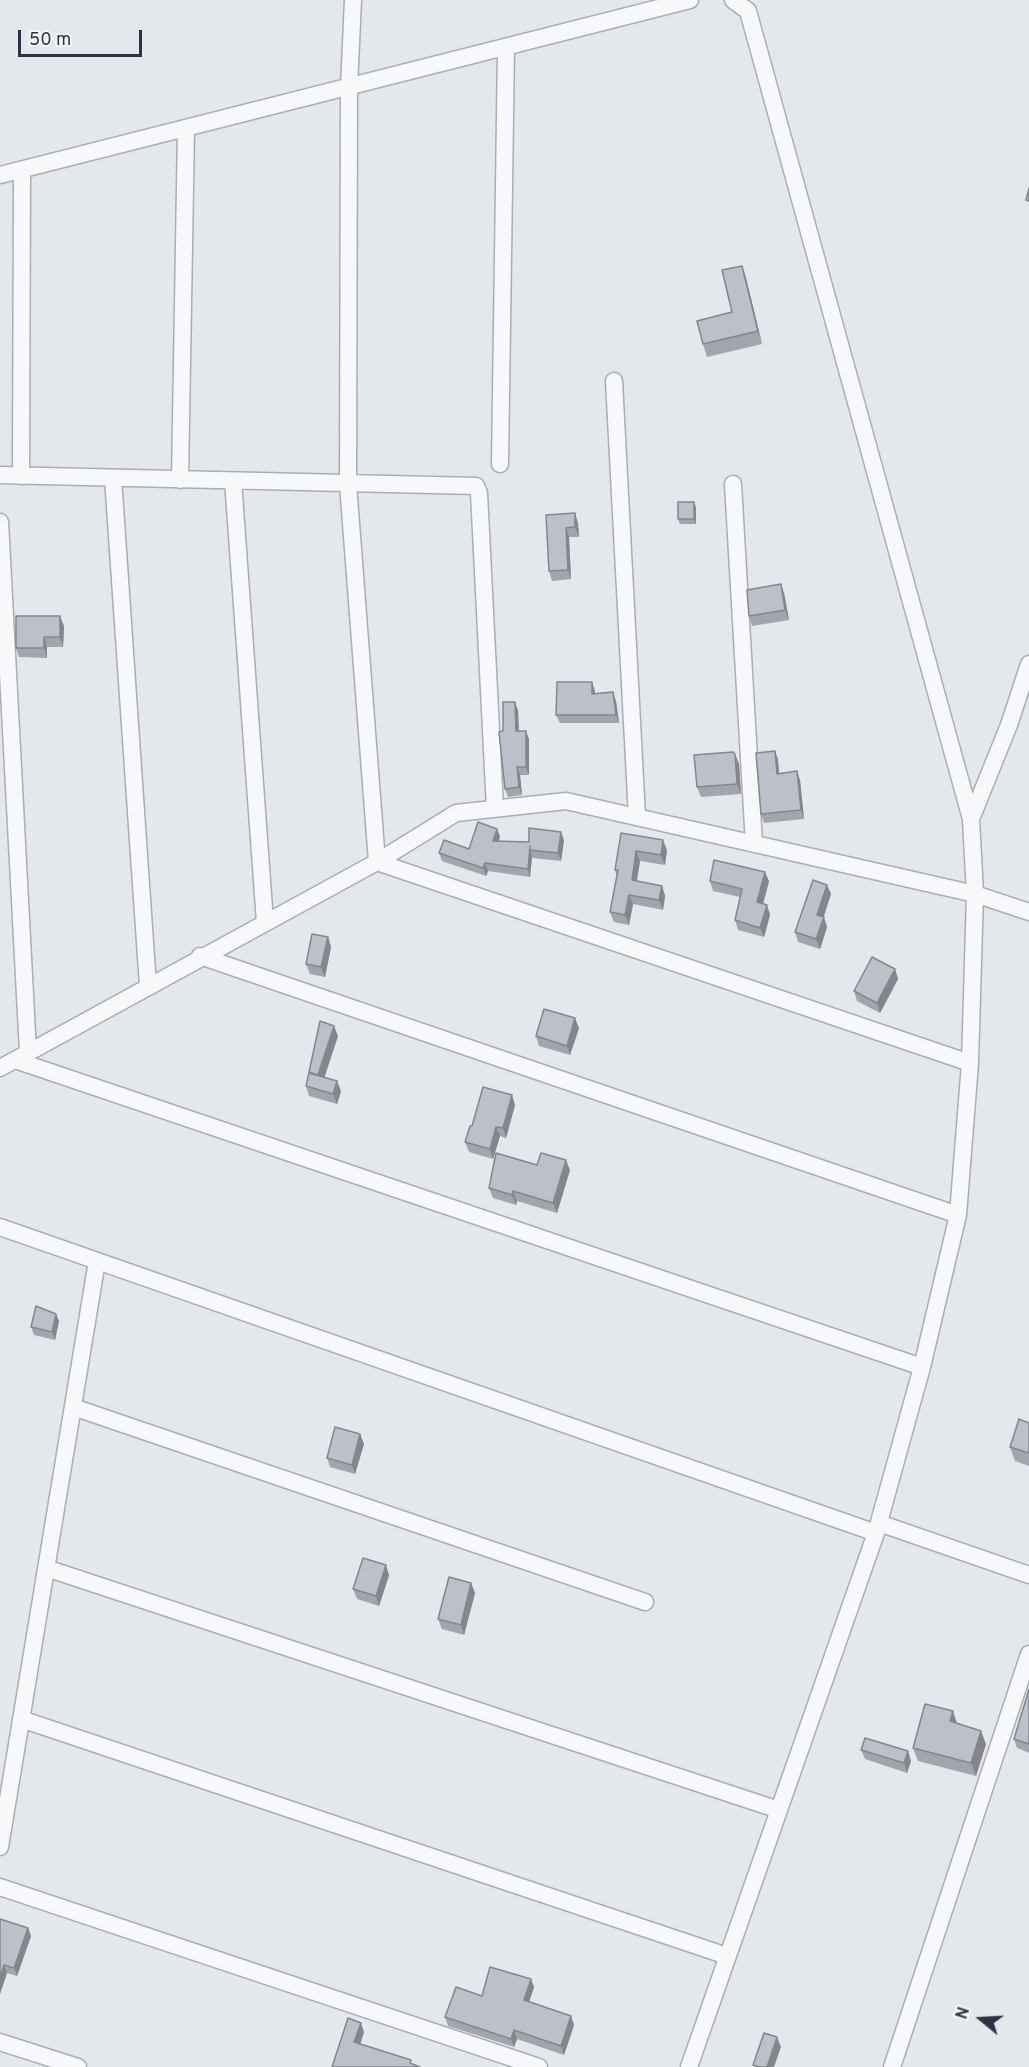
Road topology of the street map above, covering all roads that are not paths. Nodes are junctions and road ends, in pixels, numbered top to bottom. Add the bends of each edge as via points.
1 (352, 0) edge
2 (690, 0) edge
3 (734, 0) edge
4 (506, 47) junction
5 (348, 87) junction
6 (186, 129) junction
7 (22, 171) junction
8 (0, 176) edge
9 (614, 381) dead end
10 (500, 464) dead end
11 (0, 475) edge
12 (21, 476) junction
13 (112, 478) junction
14 (180, 480) junction
15 (233, 481) junction
16 (348, 484) junction
17 (733, 484) dead end
18 (0, 522) edge
19 (1029, 664) edge
20 (495, 809) junction
21 (637, 817) junction
22 (970, 819) junction
23 (754, 844) junction
24 (377, 862) junction
25 (975, 894) junction
26 (1029, 912) edge
27 (265, 922) junction
28 (200, 956) junction
29 (148, 986) junction
30 (22, 1056) junction
31 (970, 1063) junction
32 (0, 1068) edge
33 (958, 1215) junction
34 (0, 1227) edge
35 (97, 1261) junction
36 (922, 1367) junction
37 (73, 1407) junction
38 (878, 1528) junction
39 (46, 1568) junction
40 (1029, 1575) edge
41 (645, 1602) dead end
42 (1029, 1654) edge
43 (21, 1719) junction
44 (779, 1810) junction
45 (0, 1847) edge
46 (0, 1887) edge
47 (727, 1956) junction
48 (0, 2042) edge
49 (78, 2067) edge
50 (539, 2067) edge
51 (689, 2067) edge
52 (892, 2067) edge

1 - 5 street
2 - 4 street
3 - 22 street via 748,11
4 - 5 street
4 - 10 street
5 - 6 street
5 - 16 street
6 - 7 street
6 - 14 street
7 - 8 street
7 - 12 street
9 - 21 street
11 - 12 street
12 - 13 street
13 - 14 street
13 - 29 street
14 - 15 street
15 - 16 street
15 - 27 street
16 - 20 street via 467,485 476,486 480,493
16 - 24 street
17 - 23 street
18 - 30 street
19 - 22 street via 1009,725
20 - 21 street via 566,801
20 - 24 street via 456,813
21 - 23 street
22 - 25 street
23 - 25 street
24 - 27 street
24 - 31 street
25 - 26 street
25 - 31 street
27 - 28 street
28 - 29 street
28 - 33 street
29 - 30 street
30 - 32 street
30 - 36 street
31 - 33 street
33 - 36 street
34 - 35 street
35 - 37 street
35 - 38 street
36 - 38 street
37 - 39 street
37 - 41 street
38 - 40 street
38 - 44 street
39 - 43 street
39 - 44 street
42 - 52 street
43 - 45 street
43 - 47 street
44 - 47 street
46 - 50 street
47 - 51 street
48 - 49 street

